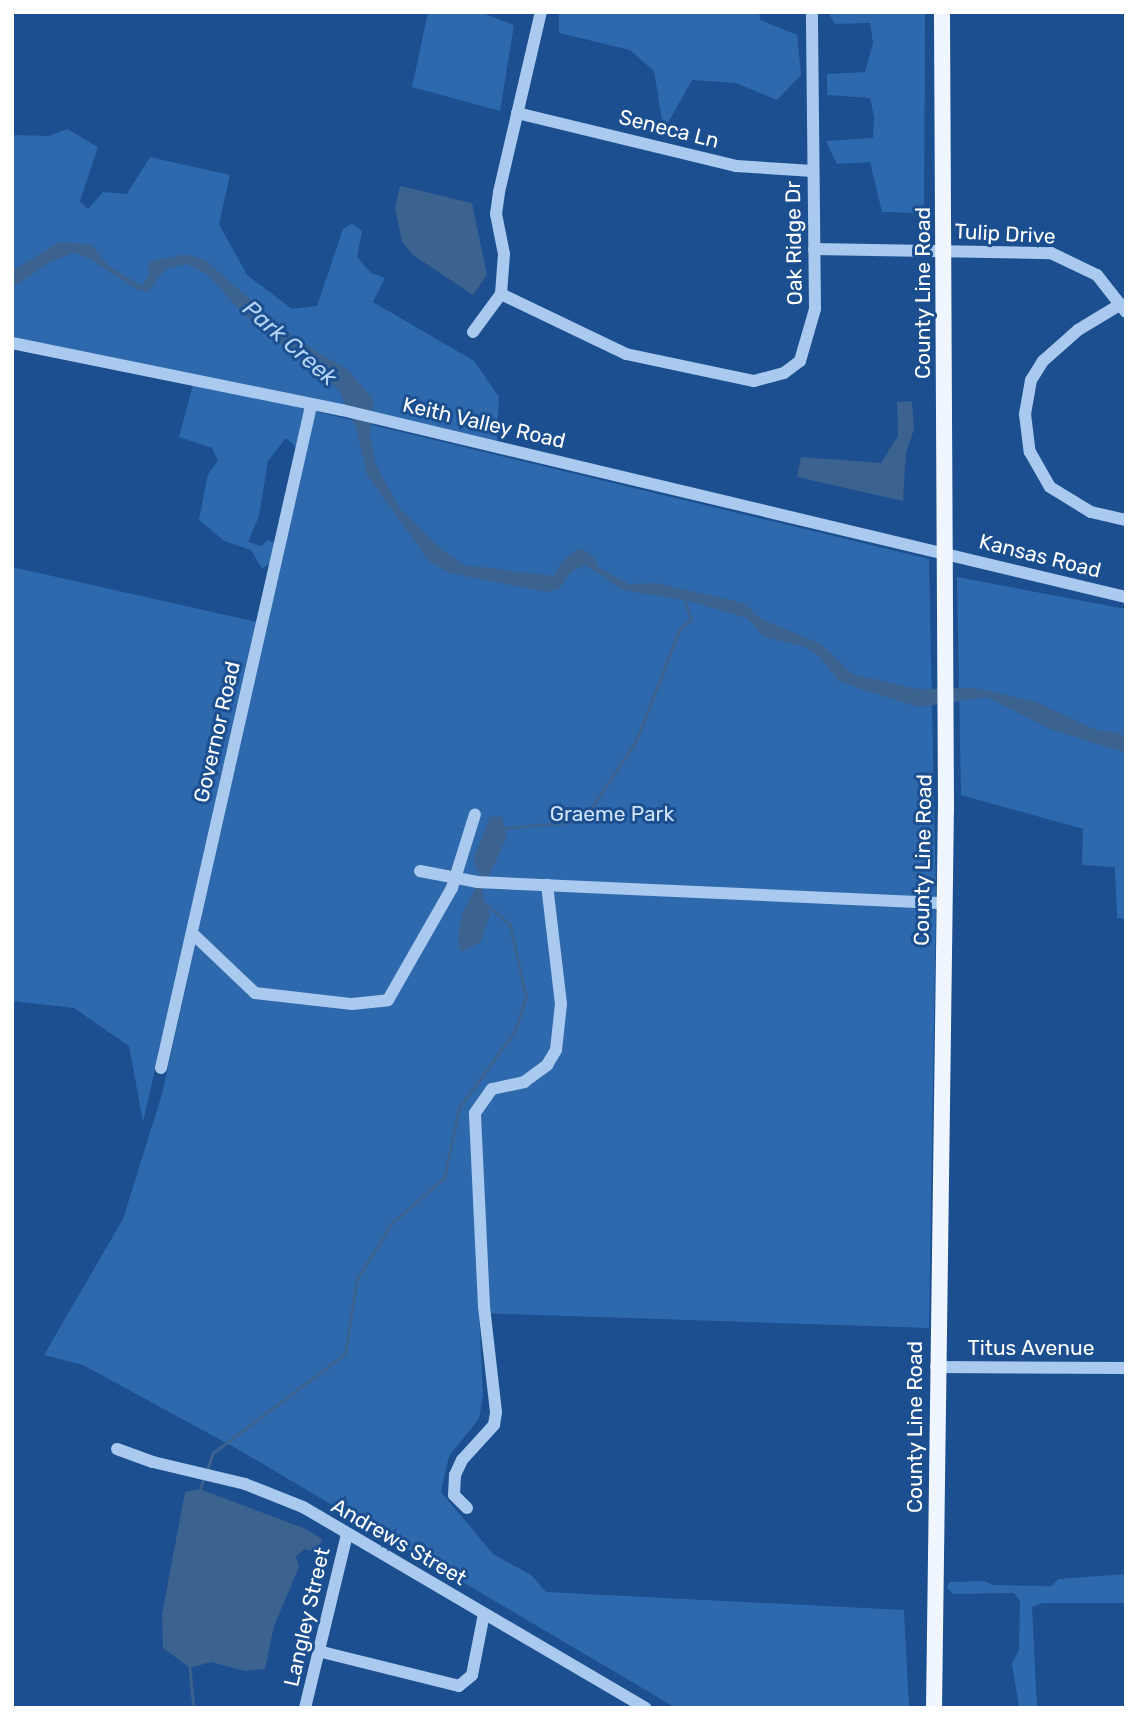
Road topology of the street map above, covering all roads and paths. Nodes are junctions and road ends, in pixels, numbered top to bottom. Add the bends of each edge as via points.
1 (541, 12) edge
2 (812, 12) edge
3 (942, 12) edge
4 (517, 113) junction
5 (813, 171) junction
6 (814, 249) junction
7 (943, 251) junction
8 (501, 294) junction
9 (1123, 308) edge
10 (473, 332) dead end
11 (12, 344) edge
12 (311, 406) junction
13 (1126, 520) edge
14 (945, 551) junction
15 (1126, 597) edge
16 (475, 814) dead end
17 (420, 872) dead end
18 (455, 877) junction
19 (547, 885) junction
20 (945, 903) junction
21 (192, 933) junction
22 (161, 1068) dead end
23 (936, 1367) junction
24 (1126, 1368) edge
25 (117, 1449) dead end
26 (467, 1508) dead end
27 (347, 1535) junction
28 (484, 1614) junction
29 (318, 1651) junction
30 (305, 1708) edge
31 (645, 1708) edge
32 (934, 1708) edge

1 - 4 street
2 - 5 street, Oak Ridge Dr
3 - 7 main road, County Line Road
4 - 5 street, Seneca Ln via 736,166
4 - 8 street via 496,214 504,254
5 - 6 street, Oak Ridge Dr
6 - 7 street, Tulip Drive
6 - 8 street, Oak Ridge Dr via 815,309 807,347 800,361 769,379 754,381 626,354
7 - 9 street, Tulip Drive via 1061,255 1097,275
7 - 14 main road, County Line Road
8 - 10 street
9 - 13 street via 1078,330 1043,362 1031,380 1025,414 1030,452 1050,486 1084,509
11 - 12 street, Keith Valley Road
12 - 14 street, Keith Valley Road
12 - 21 street, Governor Road
14 - 15 street, Kansas Road
14 - 20 main road, County Line Road
16 - 18 street
17 - 18 street
18 - 19 street
18 - 21 street via 388,999 352,1004 255,993
19 - 20 street
19 - 26 street via 561,1004 556,1050 547,1065 524,1082 492,1089 475,1113 484,1307 496,1412 494,1425 462,1460 455,1475 454,1495
20 - 23 main road, County Line Road
21 - 22 street, Governor Road
23 - 24 street, Titus Avenue
23 - 32 main road, County Line Road
25 - 27 street, Andrews Street via 272,1494
27 - 28 street, Andrews Street
27 - 29 street, Langley Street
28 - 29 street via 472,1675 459,1686
28 - 31 street, Andrews Street
29 - 30 street, Langley Street

